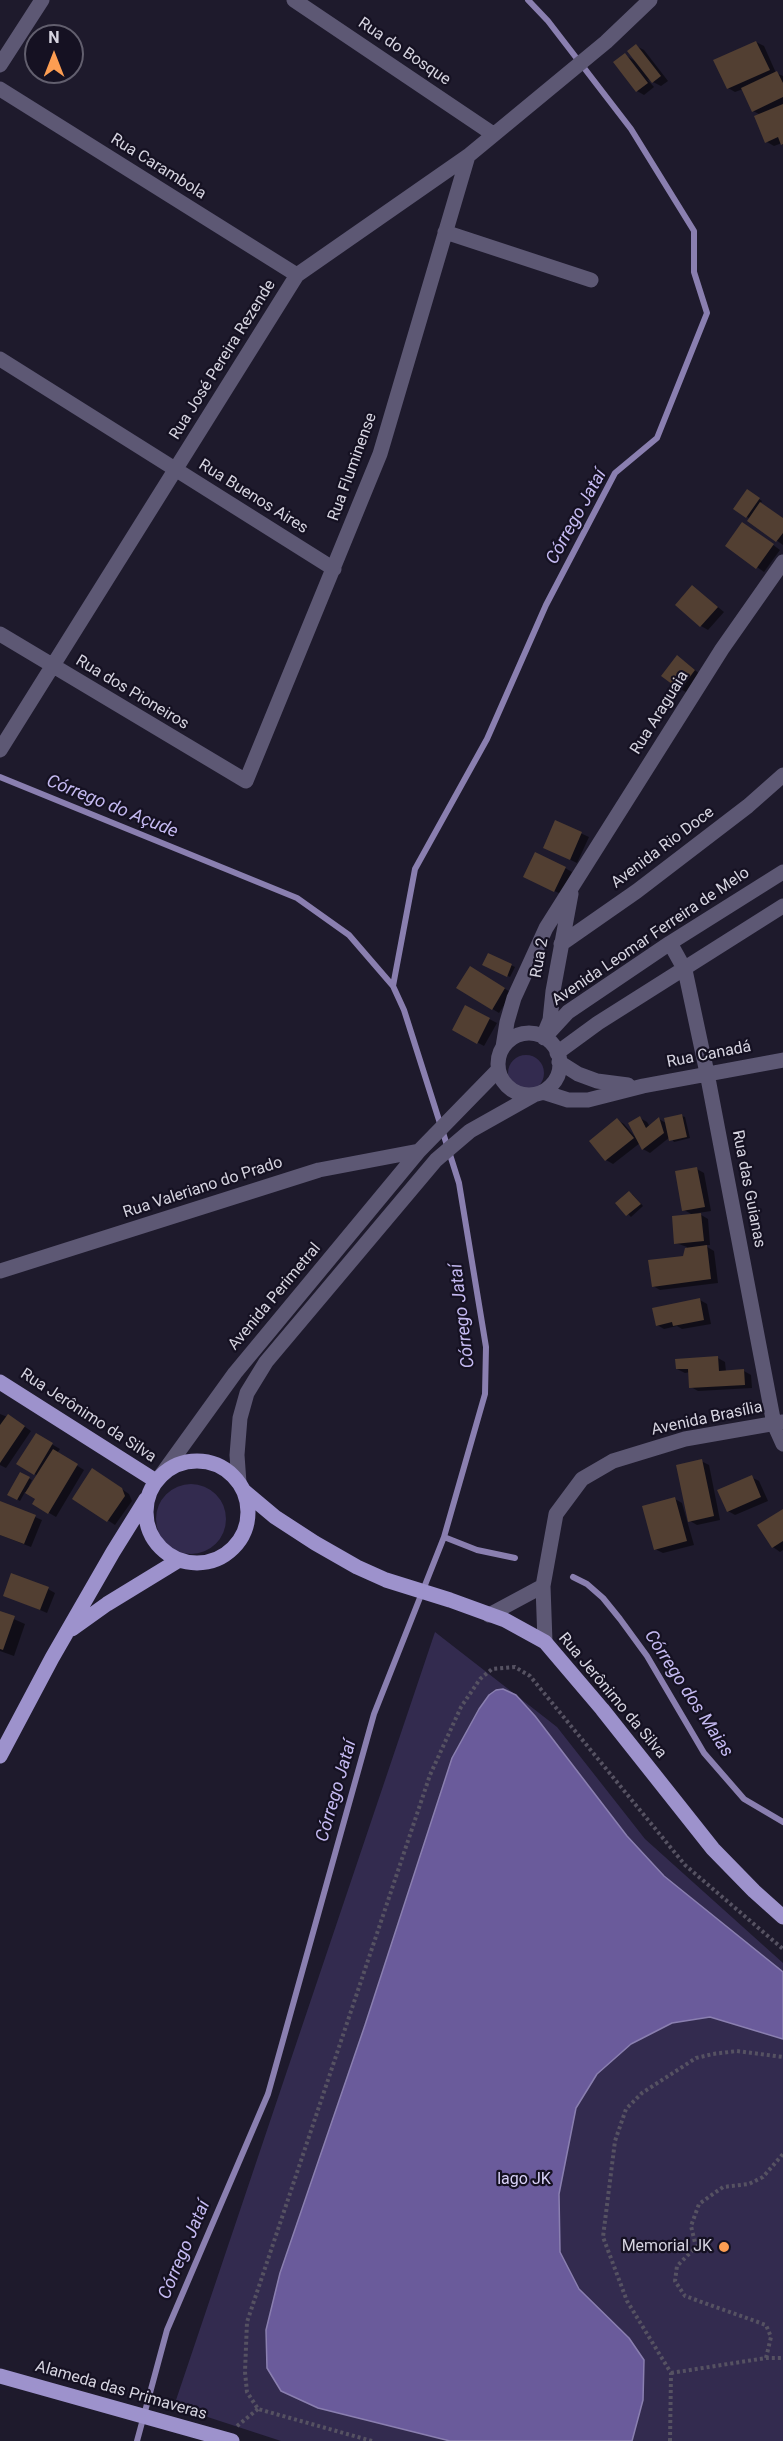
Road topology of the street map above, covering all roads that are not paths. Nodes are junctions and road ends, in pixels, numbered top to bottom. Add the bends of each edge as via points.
1 (42, 0) edge
2 (294, 0) edge
3 (647, 2) edge
4 (0, 64) edge
5 (0, 89) edge
6 (493, 134) junction
7 (468, 156) junction
8 (445, 232) junction
9 (297, 275) junction
10 (591, 280) dead end
11 (0, 359) edge
12 (176, 470) junction
13 (783, 562) edge
14 (334, 569) junction
15 (0, 634) edge
16 (53, 667) junction
17 (0, 750) edge
18 (783, 775) edge
19 (246, 781) joint
20 (783, 872) edge
21 (573, 885) junction
22 (783, 906) edge
23 (670, 943) junction
24 (561, 944) junction
25 (685, 970) junction
26 (543, 1037) junction
27 (503, 1047) junction
28 (558, 1057) junction
29 (783, 1060) edge
30 (498, 1070) junction
31 (707, 1073) junction
32 (643, 1086) junction
33 (538, 1093) junction
34 (422, 1149) junction
35 (340, 1248) junction
36 (354, 1259) junction
37 (0, 1271) edge
38 (0, 1382) edge
39 (778, 1423) edge
40 (783, 1444) edge
41 (155, 1484) junction
42 (242, 1487) junction
43 (179, 1560) junction
44 (543, 1586) junction
45 (489, 1615) junction
46 (67, 1633) junction
47 (545, 1642) junction
48 (0, 1756) edge
49 (783, 1917) edge
50 (0, 2376) edge
51 (232, 2441) edge

1 - 4 street
2 - 6 street, Rua do Bosque
3 - 6 street, Rua José Pereira Rezende via 568,75
5 - 9 street, Rua Carambola
6 - 7 street, Rua José Pereira Rezende
7 - 8 street, Rua Fluminense
7 - 9 street, Rua José Pereira Rezende
8 - 10 street
8 - 14 street, Rua Fluminense via 380,454
9 - 12 street, Rua José Pereira Rezende
11 - 12 street, Rua Buenos Aires
12 - 14 street, Rua Buenos Aires
12 - 16 street, Rua José Pereira Rezende
13 - 21 street, Rua Araguaia via 722,649
14 - 19 street, Rua Fluminense
15 - 16 street, Rua dos Pioneiros
16 - 17 street, Rua José Pereira Rezende
16 - 19 street, Rua dos Pioneiros
18 - 24 street, Avenida Rio Doce via 665,870
20 - 23 street, Avenida Leomar Ferreira de Melo
21 - 24 street, Rua 2
21 - 27 street, Rua Araguaia via 546,927 514,998
22 - 25 street
23 - 25 street, Rua das Guianas
23 - 26 street, Avenida Leomar Ferreira de Melo via 568,1012
24 - 26 street, Rua 2 via 550,1020
25 - 28 street via 598,1023
25 - 31 street, Rua das Guianas
26 - 27 street via 517,1036
26 - 28 street
27 - 30 street
28 - 32 street, Rua Canadá via 597,1082
28 - 33 street via 556,1079
29 - 31 street, Rua Canadá
30 - 33 street via 501,1079 515,1092
30 - 34 street, Avenida Perimetral
31 - 32 street, Rua Canadá
31 - 39 street, Rua das Guianas
32 - 33 street, Rua Canadá via 588,1100
33 - 36 street via 450,1146
34 - 35 street, Avenida Perimetral
34 - 37 street, Rua Valeriano do Prado via 319,1170
35 - 36 street
35 - 41 street, Avenida Perimetral via 235,1373
36 - 42 street via 266,1362 247,1393 237,1455
38 - 41 main road, Rua Jerônimo da Silva
39 - 40 street, Rua das Guianas
39 - 44 street, Avenida Brasília via 685,1439 613,1461 582,1479 556,1514
41 - 42 main road via 172,1467 204,1461 219,1466
41 - 43 main road via 146,1510 151,1533 165,1552
41 - 46 main road, Avenida Perimetral
42 - 43 main road via 248,1521 235,1548 209,1562
42 - 45 main road, Rua Jerônimo da Silva via 274,1517 386,1580
43 - 46 main road, Avenida Perimetral
44 - 45 street
44 - 47 street, Avenida Brasília
45 - 47 main road, Rua Jerônimo da Silva
46 - 48 main road, Avenida Perimetral
47 - 49 main road, Rua Jerônimo da Silva via 713,1849
50 - 51 main road, Alameda das Primaveras

